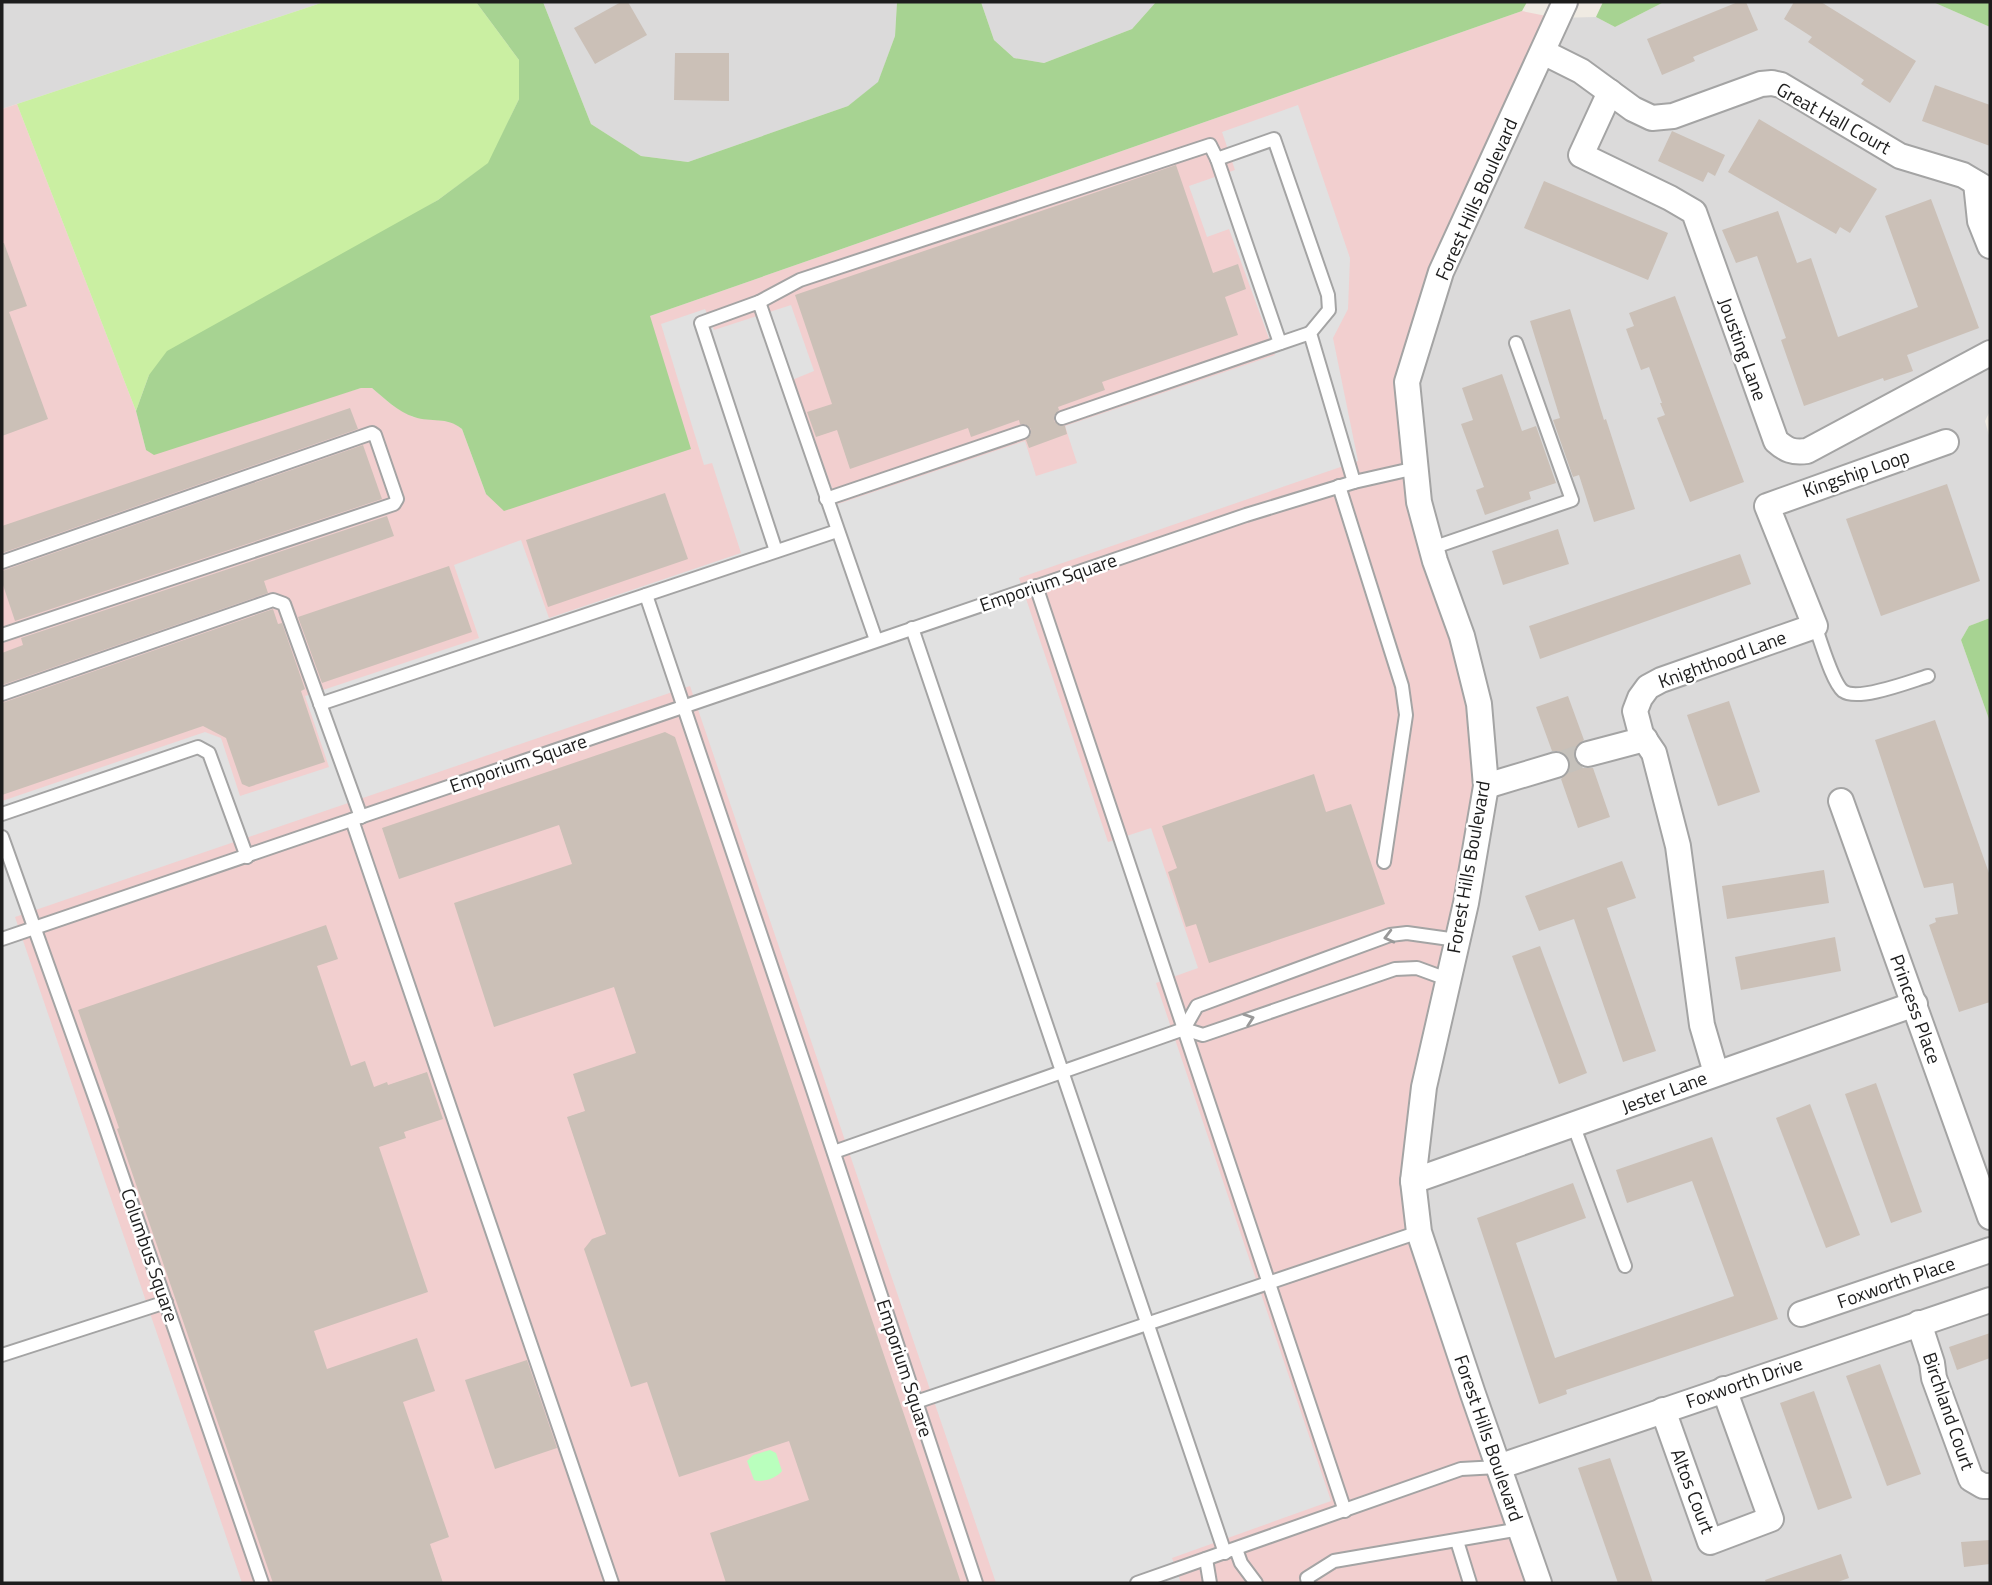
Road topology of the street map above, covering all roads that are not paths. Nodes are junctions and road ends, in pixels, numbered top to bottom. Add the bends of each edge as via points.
1 (1565, 2) edge
2 (1542, 52) junction
3 (1610, 92) junction
4 (1217, 159) junction
5 (1983, 187) edge
6 (1990, 246) edge
7 (759, 302) junction
8 (1310, 333) junction
9 (1280, 343) junction
10 (1516, 343) dead end
11 (1990, 353) edge
12 (1062, 418) dead end
13 (1023, 432) dead end
14 (1946, 442) dead end
15 (1416, 468) junction
16 (1354, 482) junction
17 (1339, 486) junction
18 (826, 499) junction
19 (837, 531) junction
20 (1432, 548) junction
21 (776, 551) junction
22 (2, 562) edge
23 (1036, 586) junction
24 (646, 595) junction
25 (1815, 626) junction
26 (912, 628) junction
27 (2, 635) edge
28 (876, 640) junction
29 (1928, 676) dead end
30 (2, 694) edge
31 (320, 704) junction
32 (683, 706) junction
33 (1645, 739) junction
34 (1588, 754) tunnel mouth
35 (1556, 765) tunnel mouth
36 (1486, 786) junction
37 (1842, 801) dead end
38 (2, 814) edge
39 (357, 818) junction
40 (2, 837) edge
41 (247, 857) junction
42 (1384, 862) dead end
43 (33, 929) junction
44 (2, 939) edge
45 (1457, 940) junction
46 (1447, 979) junction
47 (1915, 1004) junction
48 (1184, 1030) junction
49 (1062, 1072) junction
50 (1716, 1073) junction
51 (1573, 1124) junction
52 (834, 1152) junction
53 (1413, 1181) junction
54 (1990, 1217) edge
55 (1419, 1232) junction
56 (1990, 1250) edge
57 (1625, 1266) dead end
58 (1269, 1283) junction
59 (1990, 1300) edge
60 (166, 1302) junction
61 (1801, 1314) dead end
62 (1919, 1323) junction
63 (1147, 1324) junction
64 (2, 1355) edge
65 (1724, 1389) junction
66 (916, 1402) junction
67 (1663, 1410) junction
68 (1498, 1467) junction
69 (1990, 1486) edge
70 (1345, 1511) junction
71 (1520, 1529) junction
72 (1457, 1541) junction
73 (1231, 1551) junction
74 (1206, 1559) junction
75 (262, 1583) edge
76 (612, 1583) edge
77 (976, 1583) edge
78 (1137, 1583) edge
79 (1210, 1583) edge
80 (1256, 1583) edge
81 (1308, 1583) edge
82 (1471, 1583) edge
83 (1539, 1583) edge

1 - 2 street, Forest Hills Boulevard
2 - 3 street, Great Hall Court
2 - 15 street, Forest Hills Boulevard via 1437,282 1407,383
3 - 5 street, Great Hall Court via 1652,118 1673,116 1762,84 1781,85 1900,156 1963,175
3 - 11 street, Jousting Lane via 1581,155 1694,212 1776,441 1784,449 1807,451
4 - 7 lane via 1210,145 800,280
4 - 8 lane via 1274,139 1328,295 1329,310
4 - 9 lane
5 - 6 street, Great Hall Court via 1980,221
7 - 18 lane
7 - 21 lane via 701,323
8 - 9 lane
8 - 16 lane
9 - 12 lane
10 - 20 lane via 1572,500
13 - 18 lane
14 - 25 street, Kingship Loop via 1767,506
15 - 16 lane, Emporium Square
15 - 20 street, Forest Hills Boulevard via 1419,502
16 - 17 lane, Emporium Square
17 - 23 lane, Emporium Square
17 - 42 lane via 1402,686 1406,715
18 - 19 lane
19 - 21 lane
19 - 28 lane
20 - 36 street, Forest Hills Boulevard via 1479,704
21 - 24 lane
22 - 27 lane via 372,433 397,499 394,504
23 - 26 lane, Emporium Square
23 - 48 lane
24 - 31 lane
24 - 32 lane, Emporium Square
25 - 29 lane via 1842,691 1866,694
25 - 33 street, Knighthood Lane via 1648,687 1636,711
26 - 28 lane, Emporium Square
26 - 49 lane
28 - 32 lane, Emporium Square
30 - 31 lane via 273,600 284,604
31 - 39 lane
32 - 39 lane, Emporium Square
32 - 52 lane, Emporium Square
33 - 34 street
33 - 50 street, Knighthood Lane via 1654,753 1678,846 1702,1025
35 - 36 street
36 - 45 street, Forest Hills Boulevard
37 - 47 street, Princess Place
38 - 41 lane via 198,747 209,753
39 - 41 lane
39 - 76 lane
40 - 43 lane, Columbus Square
41 - 43 lane
43 - 44 lane
43 - 60 lane, Columbus Square
45 - 46 street, Forest Hills Boulevard
45 -> 48 lane via 1390,935 1197,1006
48 -> 46 lane via 1203,1035 1395,969 1417,968
46 - 53 street, Forest Hills Boulevard via 1424,1087
47 - 50 street, Jester Lane
47 - 54 street, Princess Place
48 - 49 lane
48 - 58 lane
49 - 52 lane
49 - 63 lane
50 - 51 street, Jester Lane
51 - 53 street, Jester Lane
51 - 57 lane
52 - 66 lane, Emporium Square
53 - 55 street, Forest Hills Boulevard
55 - 58 lane
55 - 68 street, Forest Hills Boulevard
56 - 61 street, Foxworth Place
58 - 63 lane
58 - 70 lane
59 - 62 street, Foxworth Drive
60 - 64 lane
60 - 75 lane, Columbus Square
62 - 65 street, Foxworth Drive
62 - 69 street, Birchland Court via 1971,1479
63 - 66 lane
63 - 73 lane
65 - 67 street, Foxworth Drive
65 - 67 street, Altos Court via 1770,1519 1710,1542
66 - 77 lane, Emporium Square
67 - 68 street, Foxworth Drive
68 - 70 lane via 1461,1469
68 - 71 street, Forest Hills Boulevard
70 - 73 lane
71 - 72 lane
71 - 83 street, Forest Hills Boulevard
72 - 81 lane via 1334,1561 1307,1578
72 - 82 lane
73 - 74 lane
73 - 80 lane
74 - 78 lane
74 - 79 lane

